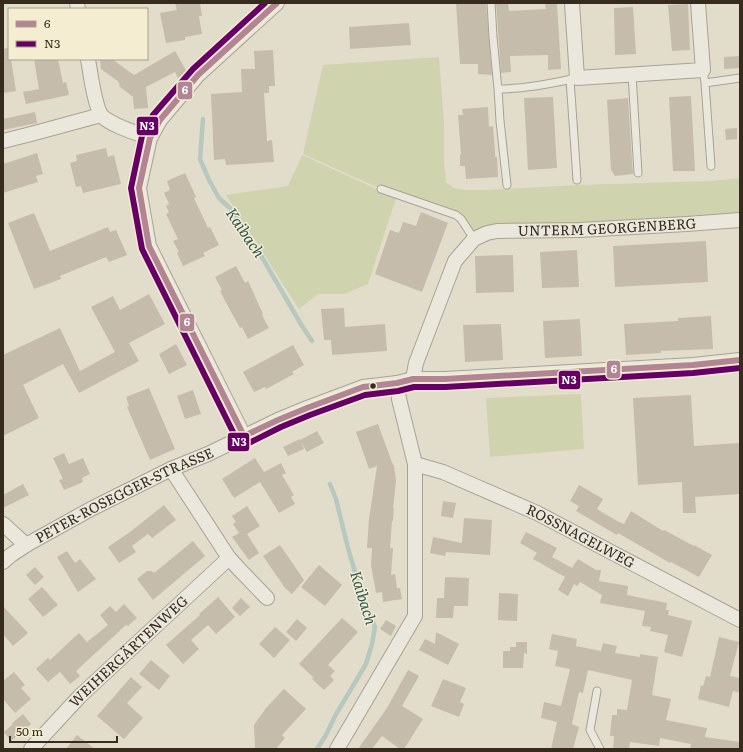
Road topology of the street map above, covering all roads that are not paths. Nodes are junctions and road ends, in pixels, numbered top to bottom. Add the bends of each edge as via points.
1 (276, 3) edge
2 (491, 3) edge
3 (572, 3) edge
4 (698, 3) edge
5 (88, 60) edge
6 (632, 74) junction
7 (704, 76) junction
8 (740, 78) edge
9 (573, 79) junction
10 (498, 90) junction
11 (101, 115) junction
12 (150, 138) junction
13 (3, 141) edge
14 (711, 166) dead end
15 (638, 174) dead end
16 (577, 180) dead end
17 (507, 185) dead end
18 (382, 189) dead end
19 (740, 220) edge
20 (474, 239) junction
21 (740, 360) edge
22 (413, 379) junction
23 (397, 383) junction
24 (244, 436) junction
25 (415, 464) junction
26 (171, 469) junction
27 (3, 524) edge
28 (26, 545) junction
29 (229, 558) junction
30 (3, 562) edge
31 (267, 598) dead end
32 (740, 620) edge
33 (597, 691) dead end
34 (31, 749) edge
35 (337, 749) edge
36 (600, 749) edge

1 - 12 street via 198,75 160,120
2 - 10 lane
3 - 9 street
4 - 7 street
5 - 11 street
6 - 7 street
6 - 9 street
6 - 15 lane
7 - 8 lane
7 - 14 lane
9 - 10 lane via 541,86
9 - 16 lane
10 - 17 lane
11 - 12 street via 111,122
11 - 13 street
12 - 24 street via 139,188 149,246
18 - 20 lane via 456,215
19 - 20 street, UNTERM GEORGENBERG via 580,230 497,231
20 - 22 street, UNTERM GEORGENBERG via 455,260 416,363
21 - 22 street, PETER-ROSEGGER-STRASSE via 693,365
22 - 23 street, PETER-ROSEGGER-STRASSE
23 - 24 street, PETER-ROSEGGER-STRASSE via 363,387 306,408
23 - 25 street
24 - 26 street, PETER-ROSEGGER-STRASSE
25 - 32 street, ROSSNAGELWEG via 443,472 537,513
25 - 35 street via 415,616
26 - 28 street, PETER-ROSEGGER-STRASSE
26 - 29 street
27 - 28 street
28 - 30 street, PETER-ROSEGGER-STRASSE
29 - 31 street
29 - 34 street, WEIHERGÄRTENWEG via 80,696
33 - 36 lane via 590,730

